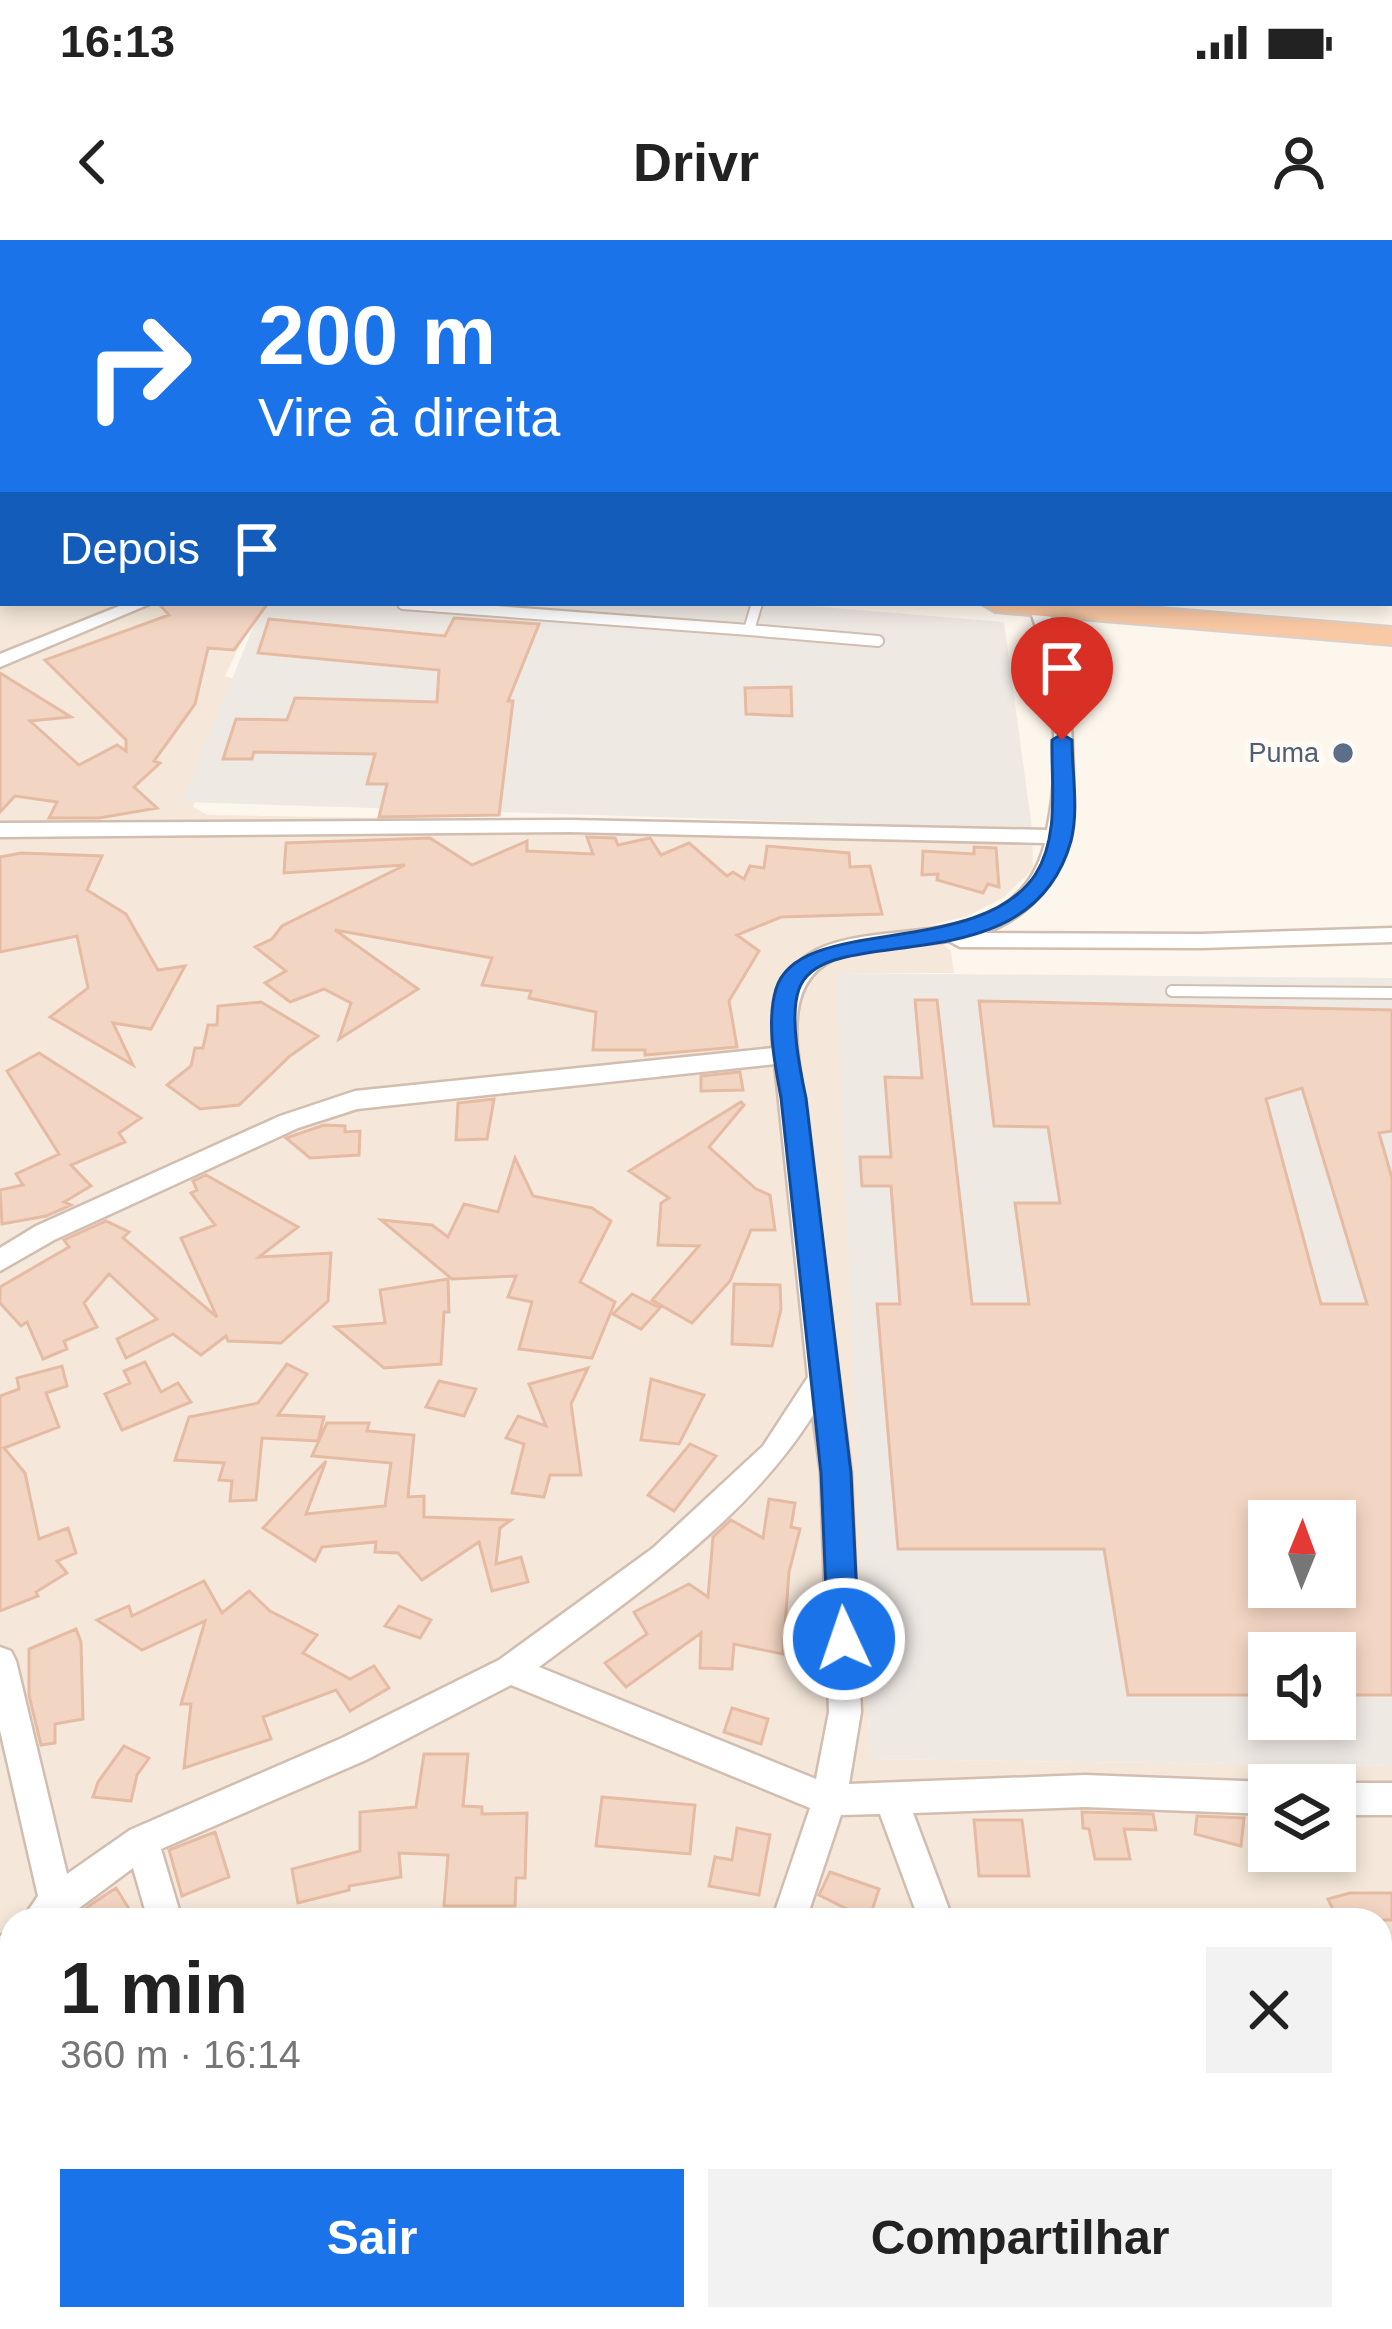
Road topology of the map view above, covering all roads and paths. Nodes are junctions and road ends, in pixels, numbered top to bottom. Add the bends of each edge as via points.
1 (136, 606) edge
2 (455, 606) edge
3 (756, 606) edge
4 (1026, 606) edge
5 (1227, 606) edge
6 (1037, 607) junction
7 (1392, 620) edge
8 (749, 630) junction
9 (1392, 636) edge
10 (878, 641) dead end
11 (0, 662) edge
12 (0, 830) edge
13 (1061, 837) junction
14 (1392, 935) edge
15 (914, 940) junction
16 (1172, 991) dead end
17 (1392, 993) edge
18 (785, 1055) junction
19 (7, 1248) edge
20 (822, 1378) junction
21 (0, 1661) edge
22 (510, 1670) junction
23 (1248, 1797) edge
24 (891, 1799) junction
25 (1356, 1799) edge
26 (1392, 1799) edge
27 (829, 1800) junction
28 (142, 1841) junction
29 (47, 1908) edge
30 (52, 1908) edge
31 (162, 1908) edge
32 (793, 1908) edge
33 (932, 1908) edge

1 - 11 street
2 - 8 lane
3 - 8 lane
4 - 6 highway
5 - 7 highway
6 - 9 highway
6 - 13 street via 1057,658
8 - 10 lane
12 - 13 street via 570,826
13 - 15 street via 1046,877 1016,909 979,928
14 - 15 street
15 - 18 street via 806,965 788,988
16 - 17 lane
18 - 19 street via 355,1100
18 - 20 street
20 - 22 street via 773,1454 695,1528
20 - 27 street via 836,1473 845,1712
21 - 29 street
22 - 27 street
22 - 28 street via 354,1750
23 - 24 street via 1085,1791
24 - 27 street
24 - 33 street
25 - 26 street
27 - 32 street
28 - 30 street
28 - 31 street

